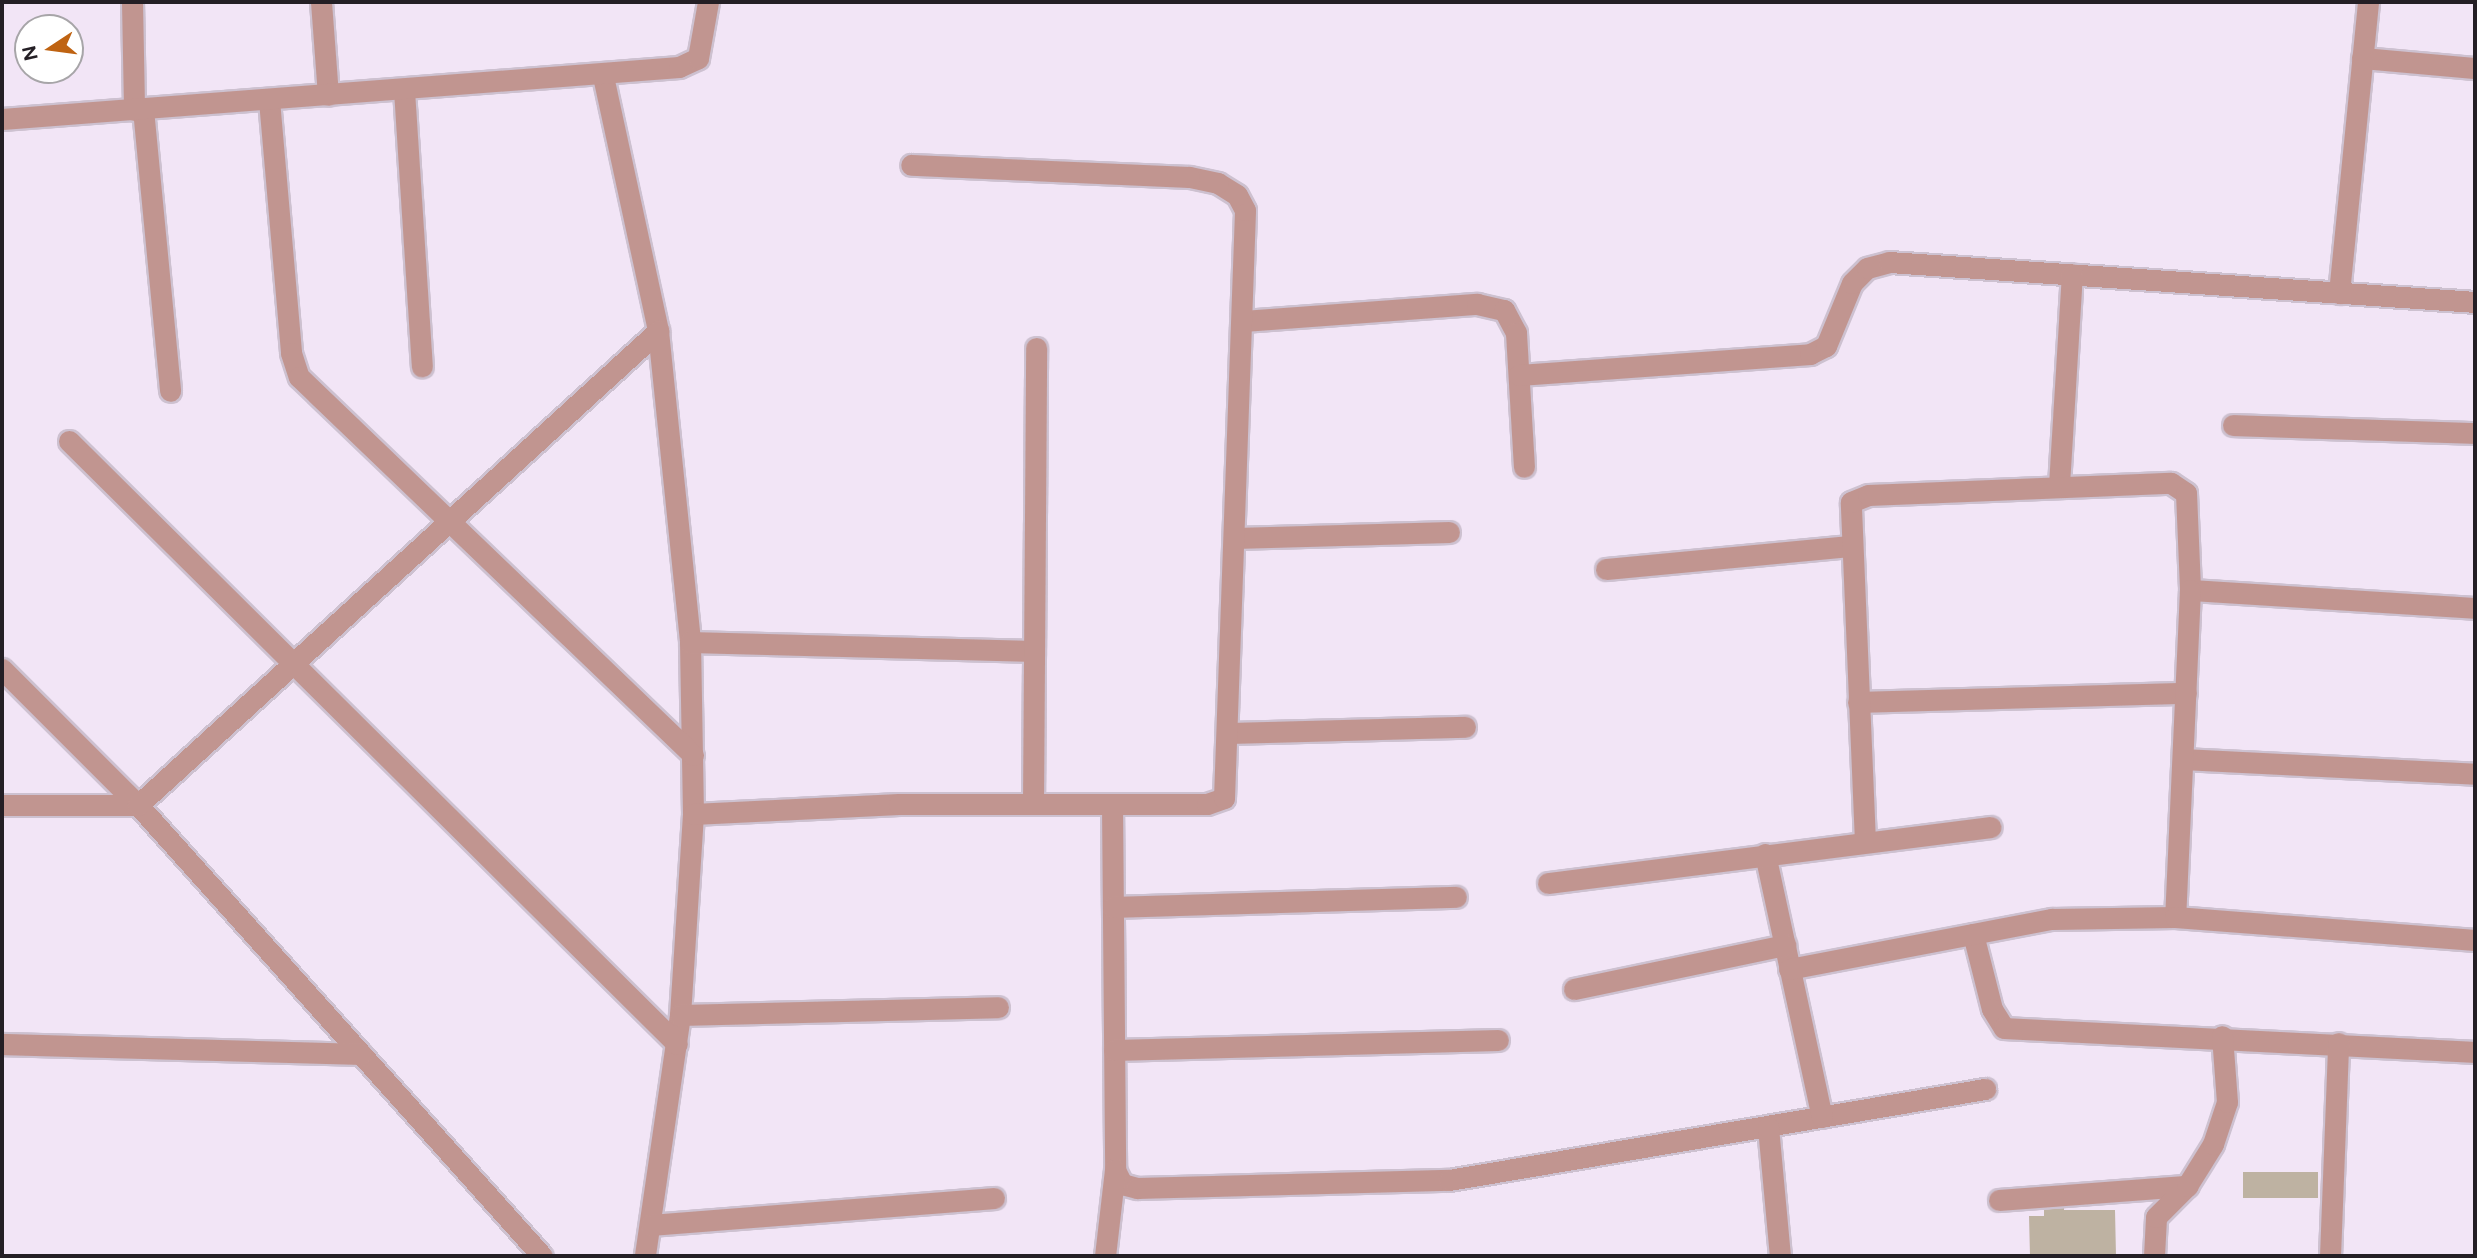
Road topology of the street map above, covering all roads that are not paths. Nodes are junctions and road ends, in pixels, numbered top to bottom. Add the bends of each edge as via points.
1 (132, 2) edge
2 (321, 2) edge
3 (708, 2) edge
4 (2368, 2) edge
5 (2362, 58) junction
6 (2475, 68) edge
7 (603, 76) junction
8 (404, 90) junction
9 (328, 95) junction
10 (269, 100) junction
11 (138, 109) junction
12 (2, 119) edge
13 (911, 165) dead end
14 (2072, 274) junction
15 (2339, 293) junction
16 (2475, 302) edge
17 (1243, 321) junction
18 (658, 331) junction
19 (1036, 348) dead end
20 (422, 366) dead end
21 (1519, 375) junction
22 (170, 391) dead end
23 (2233, 425) dead end
24 (2475, 433) edge
25 (69, 442) dead end
26 (1524, 467) dead end
27 (2059, 485) junction
28 (448, 523) junction
29 (1449, 532) dead end
30 (1236, 538) junction
31 (1850, 546) junction
32 (1606, 569) dead end
33 (2190, 590) junction
34 (2475, 608) edge
35 (690, 642) junction
36 (1034, 650) junction
37 (292, 665) junction
38 (2, 669) edge
39 (2186, 693) junction
40 (1858, 702) junction
41 (1465, 727) dead end
42 (1230, 733) junction
43 (693, 755) junction
44 (2183, 759) junction
45 (2475, 774) edge
46 (1033, 804) junction
47 (1112, 804) junction
48 (138, 805) junction
49 (2, 806) edge
50 (692, 814) junction
51 (1990, 827) dead end
52 (1866, 842) junction
53 (1765, 855) junction
54 (1548, 883) dead end
55 (1456, 897) dead end
56 (1113, 907) junction
57 (2175, 917) junction
58 (1973, 934) junction
59 (2475, 940) edge
60 (1785, 945) junction
61 (1789, 969) junction
62 (1574, 989) dead end
63 (998, 1007) dead end
64 (680, 1015) junction
65 (2222, 1036) junction
66 (1499, 1040) dead end
67 (2339, 1043) junction
68 (2, 1044) edge
69 (677, 1044) junction
70 (1114, 1050) junction
71 (2475, 1052) edge
72 (361, 1054) junction
73 (1986, 1089) dead end
74 (1822, 1118) junction
75 (1768, 1127) junction
76 (1115, 1170) junction
77 (2187, 1186) junction
78 (995, 1198) dead end
79 (1999, 1200) dead end
80 (651, 1225) junction
81 (541, 1256) edge
82 (645, 1256) edge
83 (1105, 1256) edge
84 (1780, 1256) edge
85 (2154, 1256) edge
86 (2330, 1256) edge

1 - 11 street
2 - 9 street
3 - 7 street via 706,39 698,58 679,67
4 - 5 street
5 - 6 street
5 - 15 street
7 - 8 street
7 - 18 street
8 - 9 street
8 - 20 street
9 - 10 street
10 - 11 street
10 - 28 street via 291,354 299,377
11 - 12 street
11 - 22 street
13 - 17 street via 1189,177 1219,183 1237,195 1245,210
14 - 15 street
14 - 21 street via 1889,262 1867,268 1852,283 1826,346 1810,354
14 - 27 street
15 - 16 street
17 - 21 street via 1477,304 1504,310 1516,333
17 - 30 street
18 - 28 street
18 - 35 street
19 - 36 street
21 - 26 street
23 - 24 street
25 - 37 street
27 - 31 street via 1859,495 1848,512
27 - 33 street via 2181,486 2186,493
28 - 37 street
28 - 43 street
29 - 30 street
30 - 42 street
31 - 32 street
31 - 40 street
33 - 34 street
33 - 39 street
35 - 36 street
35 - 43 street
36 - 46 street
37 - 48 street
37 - 69 street
38 - 48 street
39 - 40 street
39 - 44 street
40 - 52 street
41 - 42 street
42 - 47 street via 1224,798 1207,804
43 - 50 street
44 - 45 street
44 - 57 street
46 - 47 street
46 - 50 street via 900,803
47 - 56 street
48 - 49 street
48 - 72 street
50 - 64 street
51 - 52 street
52 - 53 street
53 - 54 street
53 - 60 street
55 - 56 street
56 - 70 street
57 - 58 street via 2052,919
57 - 59 street
58 - 61 street
58 - 65 street via 1992,1009 2004,1028
60 - 61 street
60 - 62 street
61 - 74 street
63 - 64 street
64 - 69 street
65 - 67 street
65 - 77 street via 2227,1102 2213,1144
66 - 70 street
67 - 71 street
67 - 86 street
68 - 72 street
69 - 80 street
70 - 76 street
72 - 81 street
73 - 74 street
74 - 75 street
75 - 76 street via 1449,1180 1137,1188 1122,1184
75 - 84 street
76 - 83 street
77 - 79 street
77 - 85 street via 2156,1217
78 - 80 street
80 - 82 street

